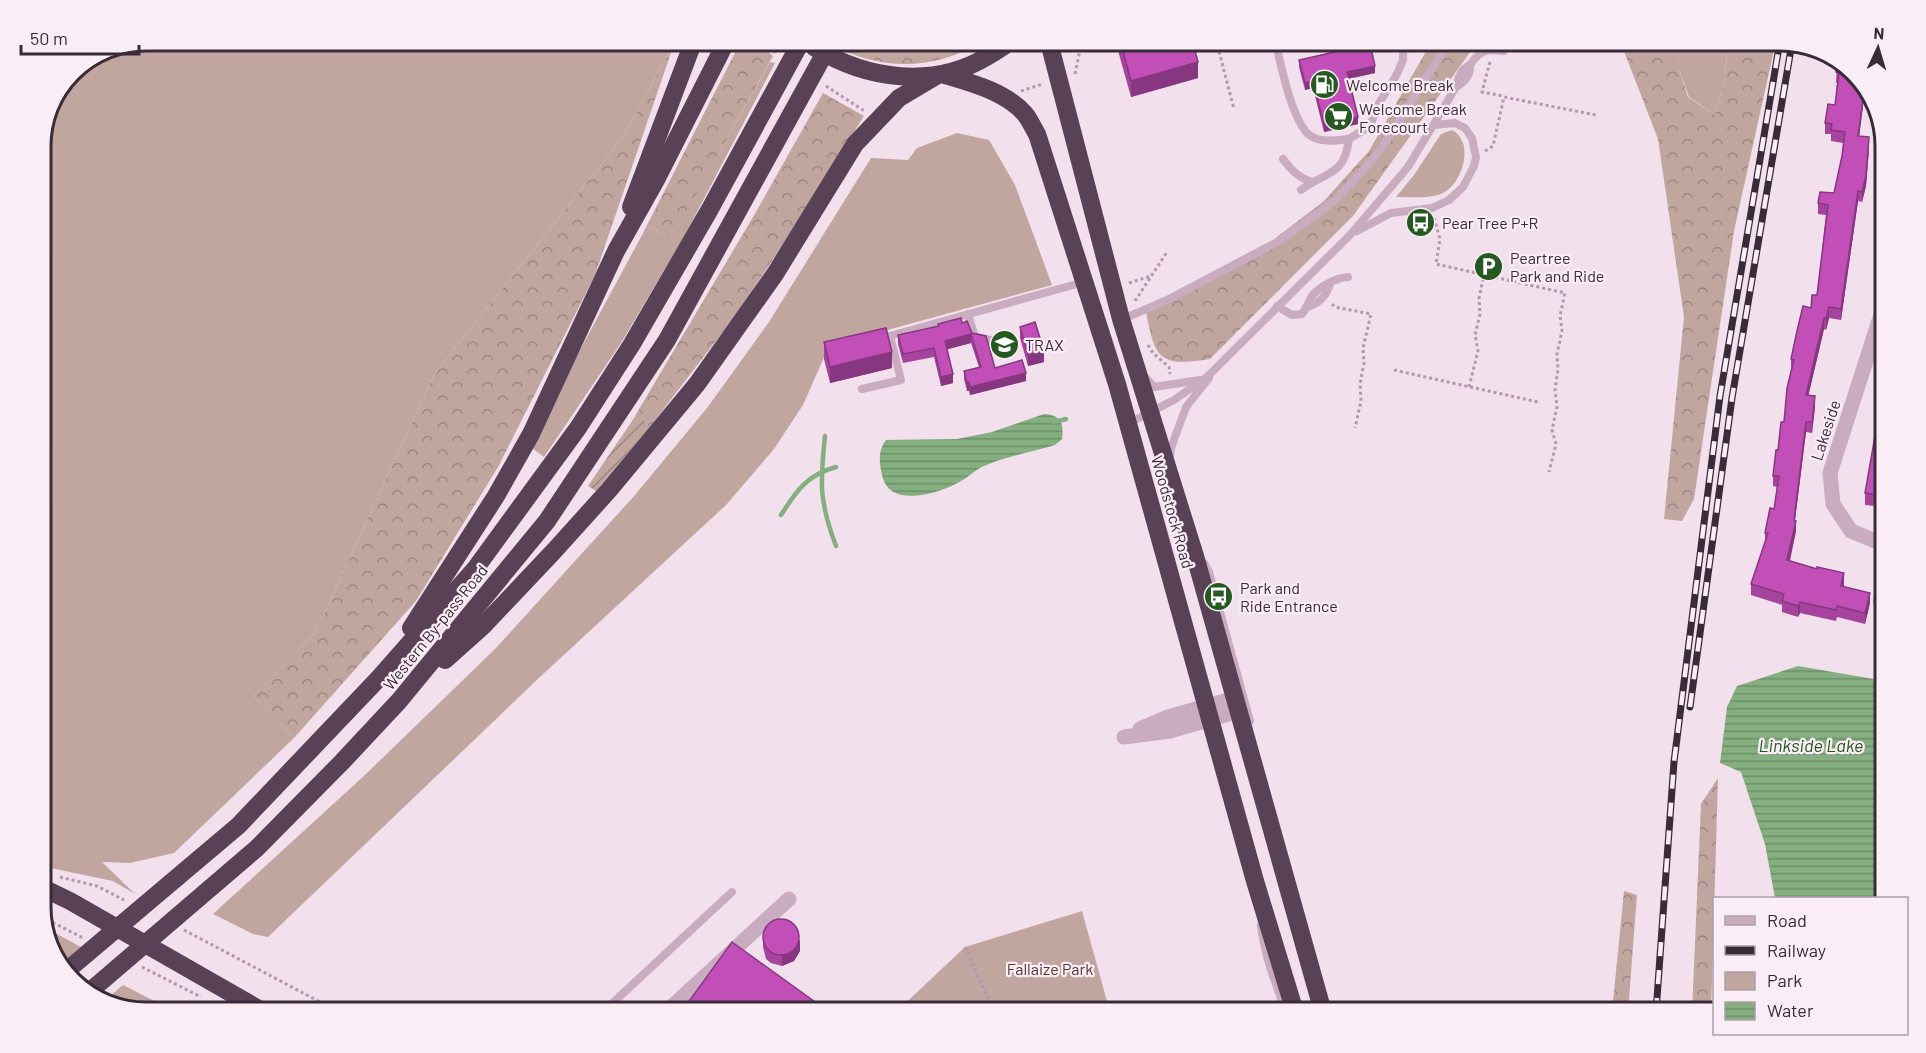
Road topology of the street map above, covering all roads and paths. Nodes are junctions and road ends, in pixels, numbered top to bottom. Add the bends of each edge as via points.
1 (690, 51) edge
2 (721, 51) edge
3 (798, 51) edge
4 (822, 51) edge
5 (826, 51) edge
6 (994, 51) edge
7 (1051, 51) edge
8 (1218, 51) edge
9 (1278, 51) edge
10 (1403, 51) edge
11 (1443, 51) edge
12 (1484, 51) edge
13 (1488, 51) edge
14 (941, 75) junction
15 (1379, 95) dead end
16 (1504, 97) junction
17 (1378, 105) junction
18 (1234, 109) dead end
19 (1596, 116) dead end
20 (1434, 125) junction
21 (1348, 139) junction
22 (1476, 157) junction
23 (1283, 159) dead end
24 (1312, 182) junction
25 (1301, 190) dead end
26 (1432, 208) junction
27 (1350, 235) junction
28 (616, 251) junction
29 (1167, 252) dead end
30 (1485, 275) junction
31 (1153, 276) junction
32 (1348, 277) dead end
33 (1084, 282) junction
34 (1129, 283) dead end
35 (1330, 284) junction
36 (1323, 297) junction
37 (1134, 302) dead end
38 (1277, 306) junction
39 (1308, 307) junction
40 (968, 314) junction
41 (1121, 319) junction
42 (1875, 333) edge
43 (890, 336) junction
44 (870, 342) edge
45 (1007, 343) dead end
46 (1136, 367) junction
47 (1218, 368) junction
48 (1394, 370) dead end
49 (1201, 380) junction
50 (1117, 384) junction
51 (1470, 387) junction
52 (862, 389) dead end
53 (1538, 402) dead end
54 (1150, 413) junction
55 (1127, 423) junction
56 (1355, 428) dead end
57 (1168, 470) junction
58 (1549, 472) dead end
59 (1189, 536) junction
60 (1875, 540) edge
61 (1185, 625) junction
62 (379, 678) junction
63 (399, 701) junction
64 (1237, 704) junction
65 (1209, 713) junction
66 (1268, 815) junction
67 (58, 876) dead end
68 (1255, 881) junction
69 (51, 892) edge
70 (732, 892) dead end
71 (789, 899) dead end
72 (126, 901) dead end
73 (175, 926) dead end
74 (965, 947) dead end
75 (72, 966) edge
76 (95, 987) edge
77 (247, 1002) edge
78 (320, 1002) edge
79 (614, 1002) edge
80 (677, 1002) edge
81 (990, 1002) edge
82 (1283, 1002) edge
83 (1292, 1002) edge
84 (1320, 1002) edge

1 - 28 highway
2 - 28 highway
3 - 62 highway, Western By-pass Road via 632,344 578,428 475,569
4 - 14 highway via 866,70 908,76
5 - 63 highway, Western By-pass Road via 668,340 547,521
6 - 14 highway via 975,64
7 - 41 highway
8 - 18 path
9 - 21 lane via 1296,117 1309,135 1326,141
10 - 17 lane via 1392,84
11 - 41 lane via 1385,143 1333,202 1281,240 1167,300
12 - 20 lane via 1465,67
13 - 16 path via 1490,60 1482,92
14 - 33 highway, Woodstock Road via 986,89 1026,114 1037,134
14 - 63 highway via 899,98 855,144 769,283 697,384 617,481 483,626
15 - 17 lane
16 - 19 path
16 - 22 path via 1493,146
17 - 21 lane via 1370,126
20 - 22 lane via 1455,123 1465,128
20 - 27 lane via 1408,167
21 - 24 lane via 1341,163 1330,175
22 - 26 lane via 1457,194
23 - 24 lane via 1293,172
24 - 25 lane
26 - 27 lane via 1391,213
26 - 30 path via 1440,239 1436,264
27 - 38 lane
28 - 62 highway via 531,434 496,496
29 - 31 path
30 - 51 path via 1475,335 1478,351
30 - 58 path via 1565,293 1552,430 1556,444
31 - 34 path
31 - 37 path
32 - 35 lane
33 - 40 lane
33 - 50 highway, Woodstock Road
35 - 36 lane
35 - 39 lane via 1310,299
36 - 39 lane
36 - 56 path via 1335,307 1371,314
38 - 39 lane via 1292,315 1302,314
38 - 47 lane
40 - 43 lane
40 - 45 lane via 975,337
41 - 46 highway
42 - 60 street, Lakeside via 1830,473 1833,504 1851,531
43 - 44 lane
43 - 52 lane via 901,380
46 - 49 lane via 1154,387
46 - 54 highway
47 - 49 lane
47 - 57 lane via 1186,406 1171,448
48 - 51 path
49 - 54 lane
50 - 55 highway, Woodstock Road
50 - 61 lane via 1121,428 1169,593
51 - 53 path
54 - 55 lane
54 - 57 highway, Woodstock Road
55 - 61 highway, Woodstock Road
57 - 59 highway, Woodstock Road
59 - 64 highway, Woodstock Road
59 - 66 lane via 1212,582 1248,712
61 - 65 highway, Woodstock Road
62 - 75 highway, Western By-pass Road via 239,825
63 - 76 highway, Western By-pass Road via 257,848
64 - 65 street
64 - 66 highway, Woodstock Road
65 - 68 highway, Woodstock Road
66 - 84 highway, Woodstock Road
67 - 72 path via 97,886
68 - 82 lane via 1262,939
68 - 83 highway, Woodstock Road
69 - 77 highway
70 - 79 lane
71 - 80 street
73 - 78 path
74 - 81 path

